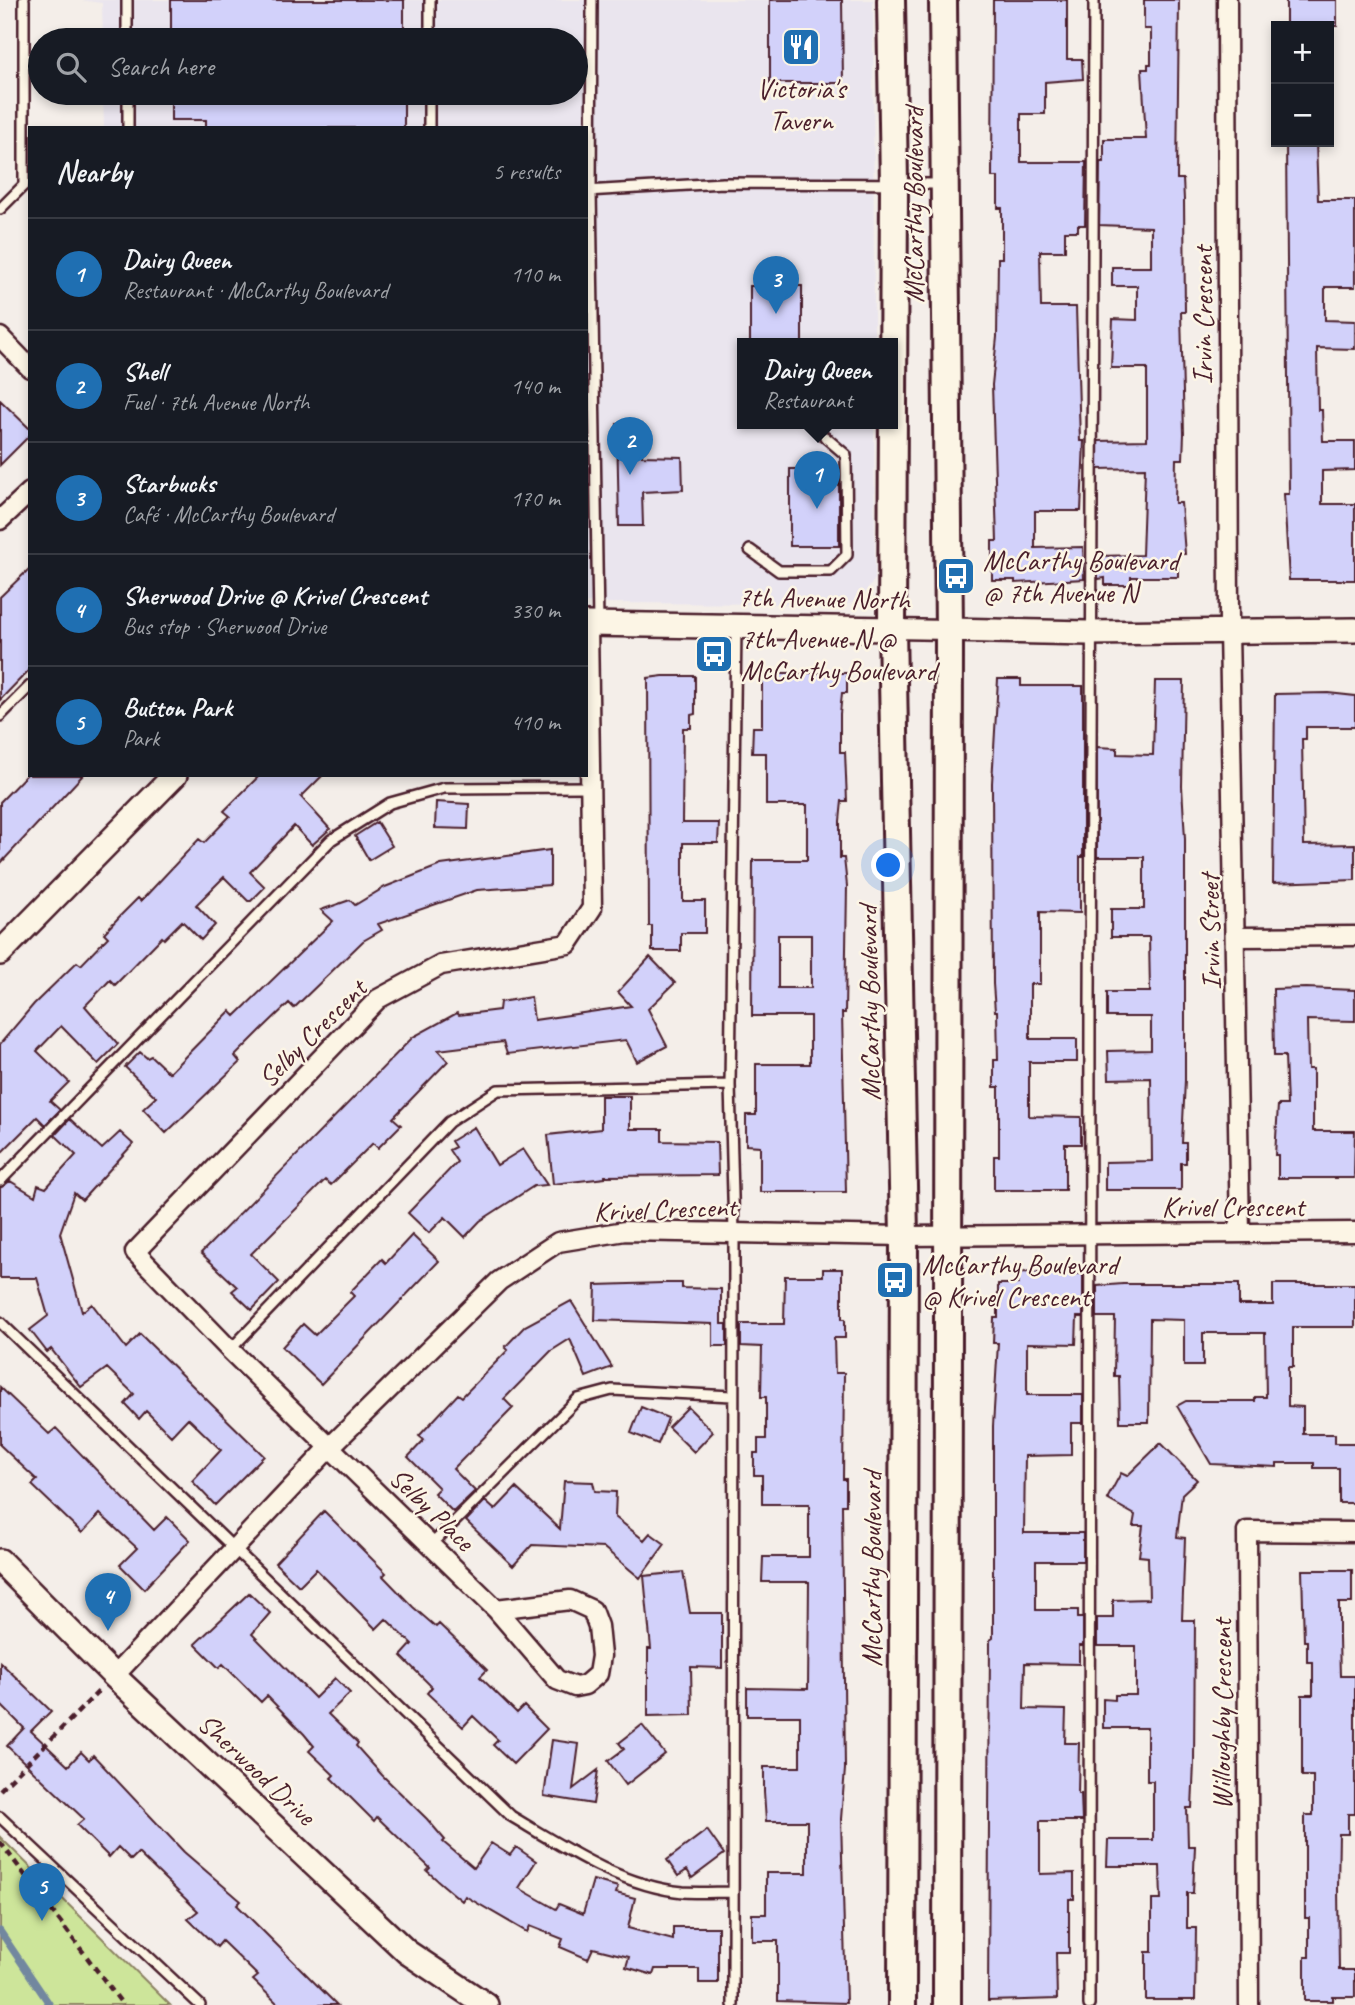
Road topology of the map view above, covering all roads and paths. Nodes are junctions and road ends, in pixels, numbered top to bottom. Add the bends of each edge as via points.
1 (24, 0) edge
2 (127, 0) edge
3 (430, 0) edge
4 (592, 0) edge
5 (891, 0) edge
6 (943, 0) edge
7 (1094, 0) edge
8 (1227, 0) edge
9 (127, 28) edge
10 (430, 28) edge
11 (128, 105) edge
12 (429, 105) edge
13 (128, 126) edge
14 (429, 126) edge
15 (894, 184) junction
16 (944, 184) junction
17 (588, 191) edge
18 (0, 209) edge
19 (0, 338) edge
20 (893, 338) edge
21 (28, 366) edge
22 (893, 429) edge
23 (825, 437) dead end
24 (28, 494) edge
25 (0, 520) edge
26 (750, 550) dead end
27 (591, 624) edge
28 (736, 627) junction
29 (892, 629) junction
30 (948, 630) junction
31 (1229, 630) junction
32 (1355, 630) edge
33 (1088, 633) junction
34 (28, 688) edge
35 (0, 716) edge
36 (173, 777) edge
37 (590, 787) junction
38 (1355, 936) edge
39 (1237, 937) junction
40 (0, 953) edge
41 (730, 1085) junction
42 (0, 1181) edge
43 (1355, 1232) edge
44 (734, 1233) junction
45 (1091, 1233) junction
46 (1240, 1233) junction
47 (904, 1236) junction
48 (949, 1236) junction
49 (0, 1322) edge
50 (230, 1350) junction
51 (732, 1396) junction
52 (331, 1447) junction
53 (1355, 1532) edge
54 (431, 1545) junction
55 (236, 1548) junction
56 (0, 1561) edge
57 (496, 1609) junction
58 (114, 1676) junction
59 (0, 1790) edge
60 (0, 1817) edge
61 (0, 1842) edge
62 (732, 1892) junction
63 (123, 2005) edge
64 (200, 2005) edge
65 (486, 2005) edge
66 (733, 2005) edge
67 (902, 2005) edge
68 (947, 2005) edge
69 (1089, 2005) edge
70 (1249, 2005) edge

1 - 18 lane via 24,185
2 - 9 lane
3 - 10 lane
4 - 17 lane
5 - 15 main road, McCarthy Boulevard
6 - 16 main road, McCarthy Boulevard
7 - 33 lane
8 - 31 street, Irvin Crescent
11 - 13 lane
12 - 14 lane
15 - 16 lane
15 - 17 lane via 723,183
15 - 20 main road, McCarthy Boulevard
16 - 30 main road, McCarthy Boulevard
17 - 27 lane
19 - 21 street
22 - 29 main road, McCarthy Boulevard
23 - 26 lane via 846,455 847,555 831,571 779,571
24 - 25 street
27 - 28 street, 7th Avenue North
27 - 37 street, Selby Crescent
28 - 29 street, 7th Avenue North
28 - 41 lane
29 - 30 street, 7th Avenue North
29 - 47 main road, McCarthy Boulevard
30 - 33 street, 7th Avenue North
30 - 48 main road, McCarthy Boulevard
31 - 32 street, 7th Avenue North
31 - 33 street, 7th Avenue North
31 - 39 street, Irvin Street
33 - 45 lane
34 - 35 lane
36 - 40 street
37 - 42 lane via 444,788 390,803 331,840
37 - 50 street, Selby Crescent via 592,908 568,944 441,965 377,999 135,1252
38 - 39 street
39 - 46 street, Irvin Street
41 - 44 lane
41 - 50 lane via 498,1090 449,1122
43 - 46 street, Krivel Crescent
44 - 47 street, Krivel Crescent
44 - 51 lane
44 - 52 street, Krivel Crescent via 625,1231 558,1242 499,1281
45 - 46 street, Krivel Crescent
45 - 48 street, Krivel Crescent
45 - 69 lane
47 - 48 street, Krivel Crescent
47 - 67 main road, McCarthy Boulevard
48 - 68 main road, McCarthy Boulevard
49 - 55 lane
50 - 52 street, Selby Crescent
51 - 54 lane via 612,1390 578,1399
51 - 62 lane
52 - 54 street, Selby Place
52 - 55 street, Krivel Crescent
53 - 70 street, Willoughby Crescent via 1247,1531
54 - 57 street, Selby Place
55 - 58 street, Krivel Crescent
55 - 62 lane via 511,1816 582,1858 638,1881 682,1892
56 - 58 street, Sherwood Drive
57 - 57 street, Selby Place via 557,1680 575,1687 598,1674 601,1656 592,1610 570,1600
58 - 59 path
58 - 65 street, Sherwood Drive via 407,1952
60 - 64 lane
61 - 63 path
62 - 66 lane

